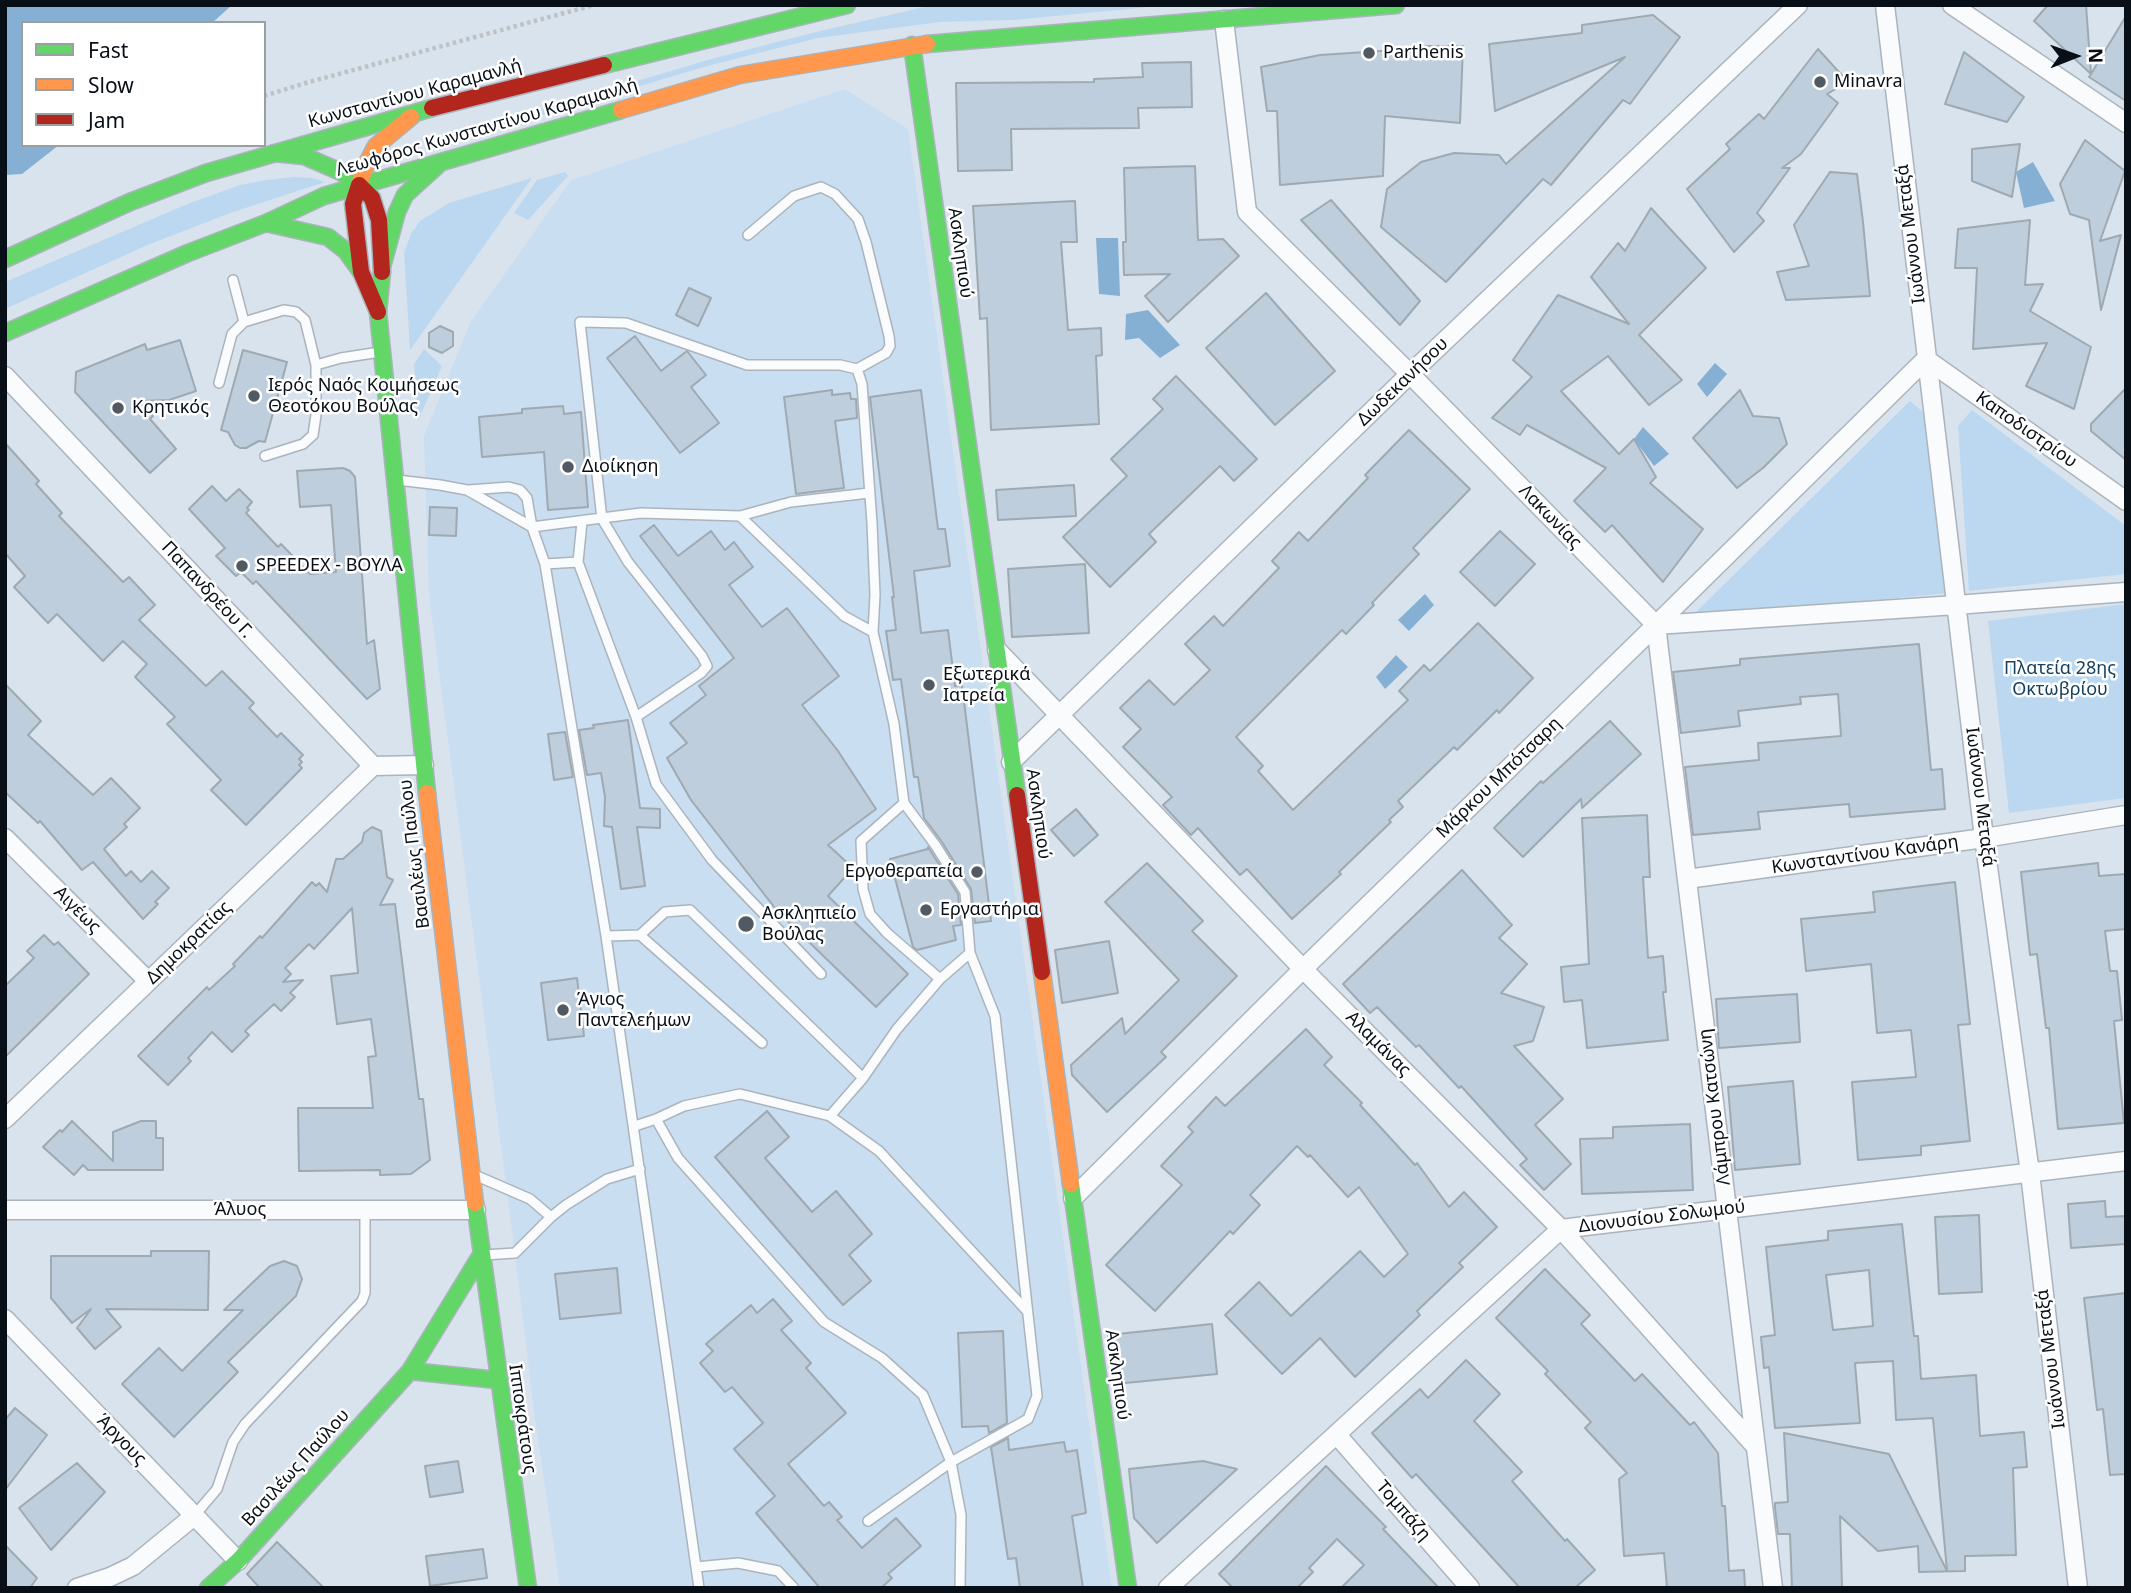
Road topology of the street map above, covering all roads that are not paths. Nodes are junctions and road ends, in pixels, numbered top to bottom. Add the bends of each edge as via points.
1 (847, 5) edge
2 (1396, 5) edge
3 (1798, 5) edge
4 (1885, 5) edge
5 (1952, 5) edge
6 (1224, 20) junction
7 (912, 46) junction
8 (418, 110) junction
9 (2123, 116) edge
10 (270, 153) junction
11 (443, 160) junction
12 (359, 186) junction
13 (266, 223) junction
14 (748, 235) dead end
15 (5, 259) edge
16 (382, 267) junction
17 (361, 272) junction
18 (233, 280) dead end
19 (378, 312) junction
20 (244, 322) junction
21 (5, 333) edge
22 (382, 352) junction
23 (1926, 359) junction
24 (316, 365) junction
25 (857, 369) junction
26 (1410, 374) junction
27 (5, 376) edge
28 (219, 383) dead end
29 (265, 456) dead end
30 (395, 480) junction
31 (467, 490) junction
32 (869, 493) junction
33 (2126, 500) edge
34 (740, 516) junction
35 (602, 519) junction
36 (582, 522) junction
37 (532, 527) junction
38 (578, 562) junction
39 (545, 564) junction
40 (2126, 592) edge
41 (1956, 606) junction
42 (1656, 625) junction
43 (873, 632) junction
44 (995, 647) junction
45 (1060, 716) junction
46 (636, 717) junction
47 (1011, 762) junction
48 (424, 765) junction
49 (373, 766) junction
50 (904, 803) junction
51 (2126, 815) edge
52 (5, 838) edge
53 (1984, 838) junction
54 (1687, 879) junction
55 (640, 935) junction
56 (606, 936) junction
57 (970, 953) junction
58 (1303, 969) junction
59 (821, 974) dead end
60 (940, 979) junction
61 (148, 981) junction
62 (762, 1044) dead end
63 (863, 1078) junction
64 (830, 1116) junction
65 (5, 1119) edge
66 (656, 1119) junction
67 (635, 1126) junction
68 (2126, 1161) edge
69 (640, 1170) junction
70 (2030, 1173) junction
71 (471, 1174) junction
72 (1073, 1198) junction
73 (1728, 1209) junction
74 (5, 1210) edge
75 (365, 1210) junction
76 (476, 1210) junction
77 (551, 1217) junction
78 (1561, 1229) junction
79 (481, 1255) junction
80 (1027, 1311) junction
81 (5, 1319) edge
82 (410, 1371) junction
83 (497, 1380) junction
84 (1337, 1435) junction
85 (1756, 1447) junction
86 (951, 1462) junction
87 (194, 1516) junction
88 (868, 1521) dead end
89 (238, 1561) junction
90 (696, 1567) junction
91 (77, 1588) edge
92 (208, 1588) edge
93 (528, 1588) edge
94 (699, 1588) edge
95 (794, 1588) edge
96 (960, 1588) edge
97 (1128, 1588) edge
98 (1168, 1588) edge
99 (1470, 1588) edge
100 (1773, 1588) edge
101 (2078, 1588) edge

1 - 8 main road, Κωνσταντίνου Καραμανλή via 752,22
2 - 6 main road
3 - 26 street, Δωδεκανήσου
4 - 23 street, Ιωάννου Μεταξά
5 - 9 street
6 - 7 main road
6 - 26 street, Λακωνίας via 1247,212
7 - 11 main road, Λεωφόρος Κωνσταντίνου Καραμανλή via 740,75
7 - 44 main road, Ασκληπιού
8 - 10 main road, Κωνσταντίνου Καραμανλή
8 - 12 main road via 376,146
10 - 12 main road via 304,156 341,172
10 - 15 main road, Κωνσταντίνου Καραμανλή via 130,202
11 - 12 main road, Λεωφόρος Κωνσταντίνου Καραμανλή
11 - 16 main road via 405,195
12 - 13 main road, Λεωφόρος Κωνσταντίνου Καραμανλή via 324,196
12 - 16 main road, Βασιλέως Παύλου via 372,198 379,220
12 - 17 main road, Βασιλέως Παύλου via 353,204
13 - 17 main road via 328,237
13 - 21 main road, Λεωφόρος Κωνσταντίνου Καραμανλή
14 - 25 lane via 793,197 821,187 835,194 858,219 890,346 887,353
16 - 19 main road, Βασιλέως Παύλου
17 - 19 main road, Βασιλέως Παύλου
18 - 20 lane
19 - 22 main road, Βασιλέως Παύλου
20 - 24 lane via 284,310 296,312 305,320
20 - 28 lane via 232,334
22 - 24 lane
22 - 30 main road, Βασιλέως Παύλου
23 - 33 street, Καποδιστρίου
23 - 41 street, Ιωάννου Μεταξά
23 - 42 street, Μάρκου Μπότσαρη
24 - 29 lane via 313,435 303,444
25 - 32 lane via 862,384
25 - 35 lane via 747,365 626,323 580,322
26 - 42 street, Λακωνίας
26 - 45 street, Δωδεκανήσου
27 - 49 street, Παπανδρέου Γ.
30 - 31 lane
30 - 48 main road, Βασιλέως Παύλου
31 - 37 lane
31 - 37 lane via 520,489 527,498
32 - 34 lane via 791,502
32 - 43 lane
34 - 35 lane via 641,513
34 - 43 lane via 845,616
35 - 36 lane
35 - 46 lane via 628,562 707,666
36 - 37 lane
36 - 38 lane
37 - 39 lane
38 - 39 lane
38 - 46 lane
39 - 56 lane
40 - 41 street
41 - 42 street
41 - 53 street, Ιωάννου Μεταξά
42 - 54 street, Λάμπρου Κατσώνη
42 - 58 street, Μάρκου Μπότσαρη
43 - 50 lane via 894,724
44 - 45 street, Αλαμάνας
44 - 47 main road, Ασκληπιού
45 - 47 street, Δωδεκανήσου
45 - 58 street, Αλαμάνας
46 - 59 lane via 656,784 712,860
47 - 72 main road, Ασκληπιού
48 - 49 street
48 - 71 main road, Βασιλέως Παύλου
49 - 61 street, Δημοκρατίας
50 - 57 lane via 965,892
50 - 60 lane via 861,841 863,888 870,914
51 - 53 street, Κωνσταντίνου Κανάρη
52 - 61 street, Αιγέως
53 - 54 street, Κωνσταντίνου Κανάρη
53 - 70 street, Ιωάννου Μεταξά
54 - 73 street, Λάμπρου Κατσώνη
55 - 56 lane
55 - 62 lane
55 - 63 lane via 665,912 690,910
56 - 67 lane
57 - 60 lane
57 - 80 lane via 995,1016
58 - 72 street, Μάρκου Μπότσαρη
58 - 78 street, Αλαμάνας
60 - 63 lane
61 - 65 street, Δημοκρατίας
63 - 64 lane
64 - 66 lane via 740,1094 684,1106
64 - 80 lane via 879,1151
66 - 67 lane
66 - 86 lane via 678,1158 824,1322 882,1358 923,1395
67 - 69 lane
68 - 70 street, Διονυσίου Σολωμού
69 - 77 lane via 607,1179
69 - 90 lane
70 - 73 street, Διονυσίου Σολωμού
70 - 101 street, Ιωάννου Μεταξά
71 - 76 main road, Βασιλέως Παύλου
71 - 77 lane via 530,1199
72 - 97 main road, Ασκληπιού
73 - 78 street, Διονυσίου Σολωμού
73 - 85 street, Λάμπρου Κατσώνη
74 - 75 street, Άλυος
75 - 76 street, Άλυος
75 - 87 lane via 362,1301 244,1423 217,1489
76 - 79 main road, Βασιλέως Παύλου
77 - 79 lane via 515,1253
78 - 84 street, Διονυσίου Σολωμού
78 - 85 street, Αλαμάνας
79 - 82 main road, Βασιλέως Παύλου
79 - 83 main road, Ιπποκράτους
80 - 86 lane via 1037,1396 1028,1419
81 - 87 street, Άργους
82 - 83 main road
82 - 89 main road, Βασιλέως Παύλου
83 - 93 main road, Ιπποκράτους
84 - 98 street, Διονυσίου Σολωμού
84 - 99 street, Τομπάζη
85 - 100 street, Λάμπρου Κατσώνη
86 - 88 lane
86 - 96 lane via 961,1515
87 - 89 street, Άργους
87 - 91 street via 133,1566
89 - 92 main road, Βασιλέως Παύλου
90 - 94 lane
90 - 95 lane via 738,1563 778,1571

